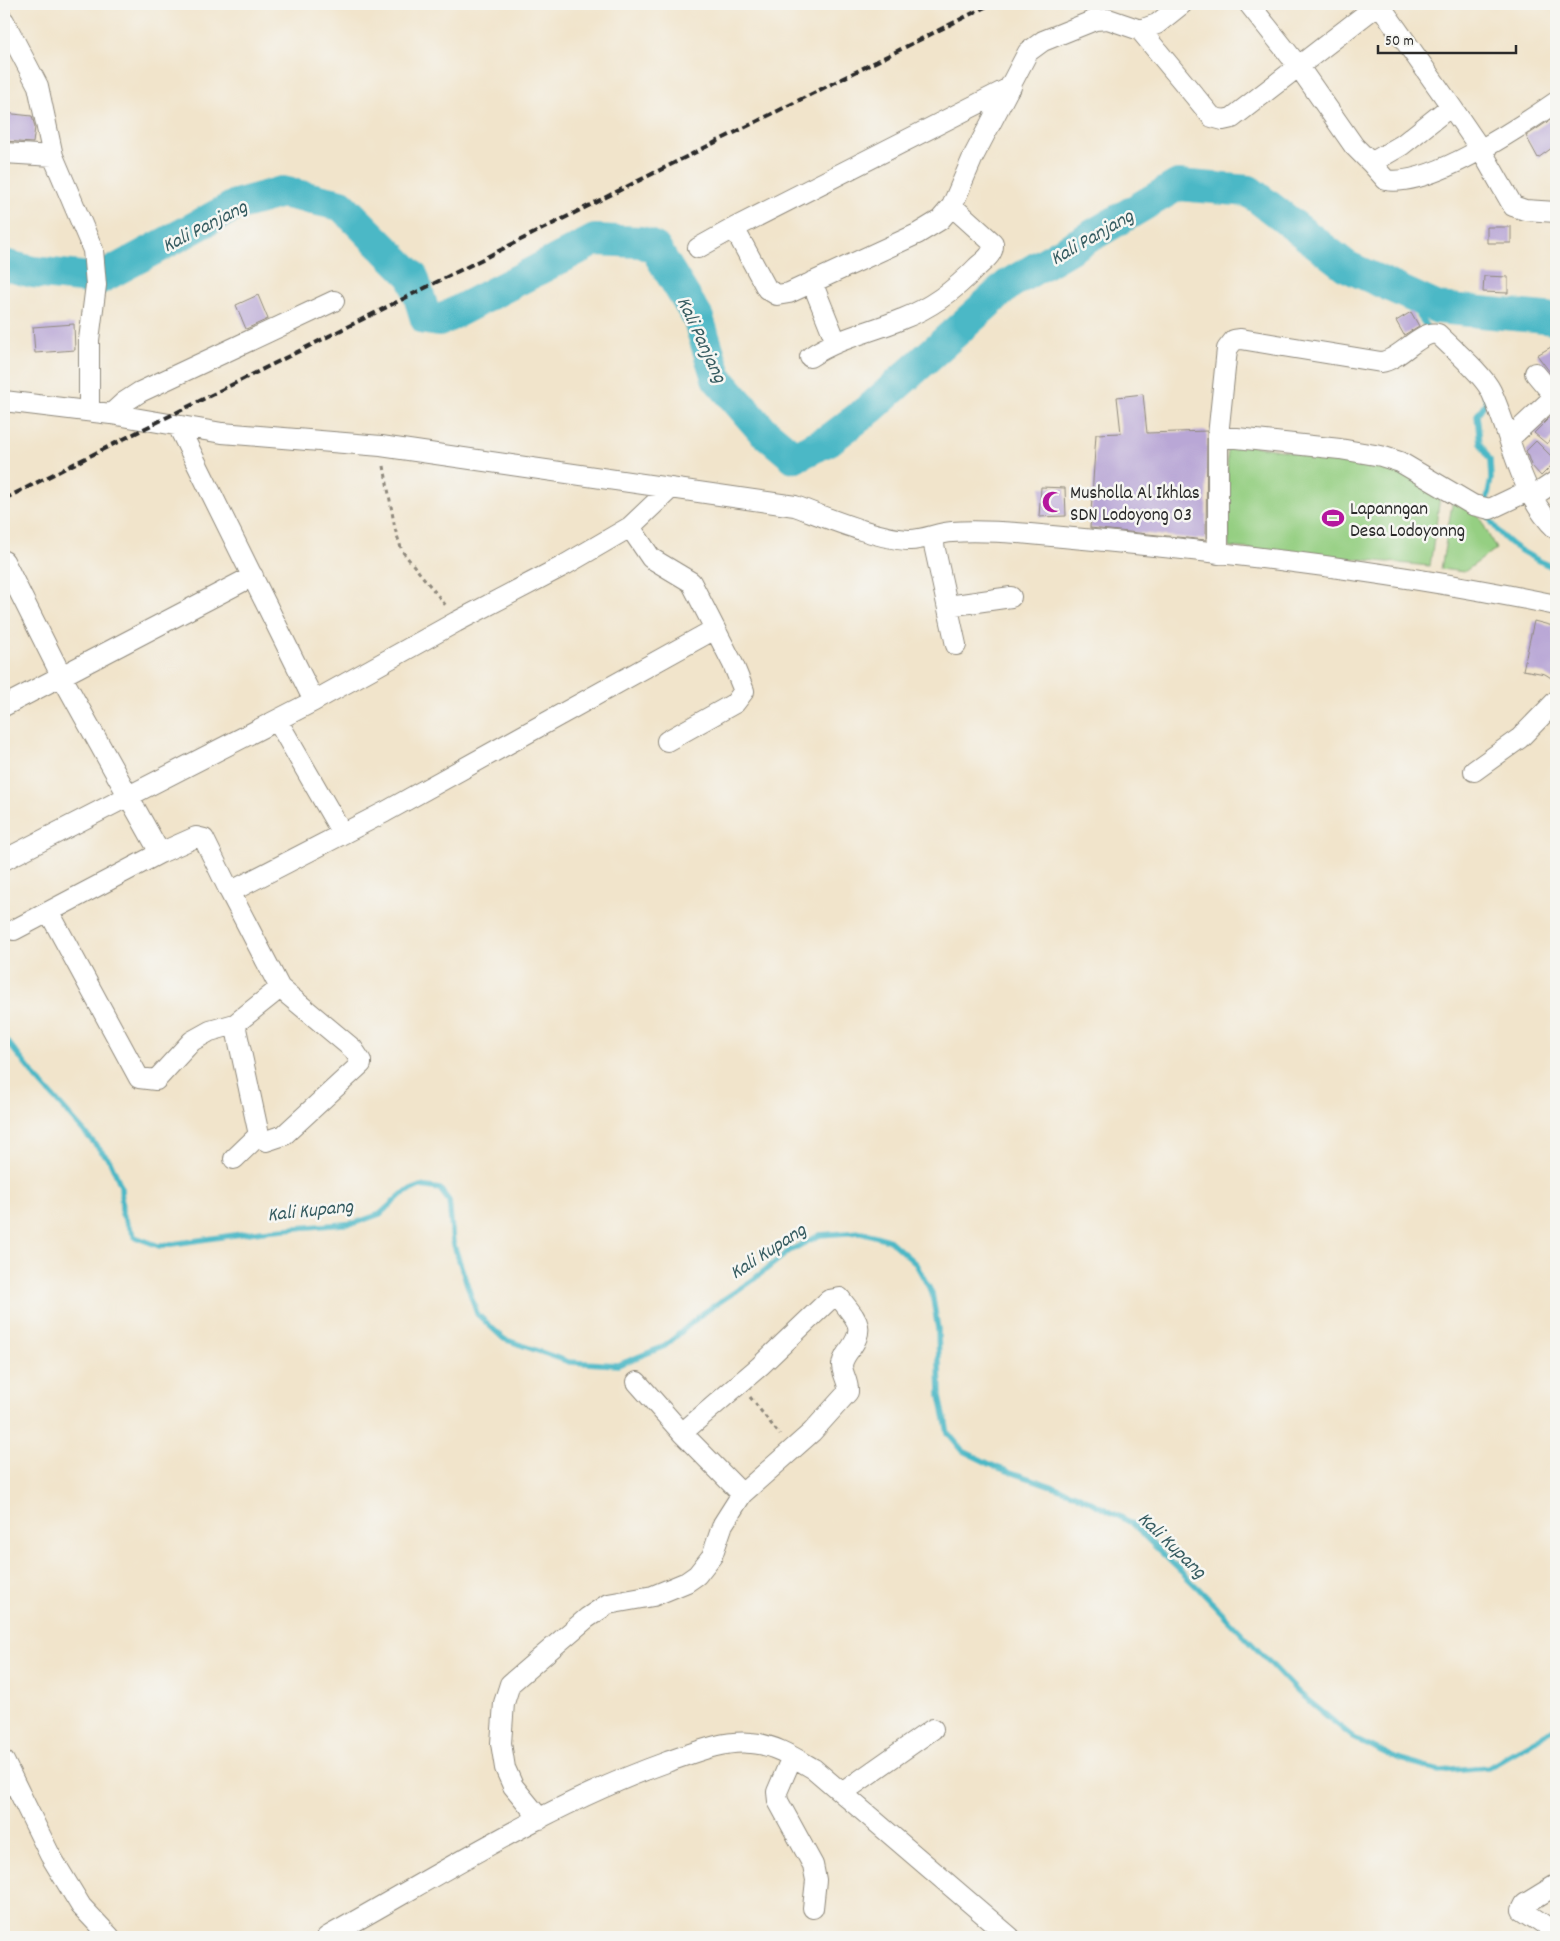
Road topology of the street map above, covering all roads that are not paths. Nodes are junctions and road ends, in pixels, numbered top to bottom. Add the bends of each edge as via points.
1 (1182, 4) edge
2 (1250, 4) edge
3 (1379, 4) edge
4 (4, 21) edge
5 (1140, 30) junction
6 (12, 50) edge
7 (1299, 67) junction
8 (1011, 87) junction
9 (1556, 102) edge
10 (1451, 106) junction
11 (1481, 150) junction
12 (4, 153) edge
13 (53, 156) junction
14 (1371, 163) junction
15 (952, 206) junction
16 (1556, 212) edge
17 (734, 228) junction
18 (698, 248) dead end
19 (812, 282) junction
20 (334, 301) dead end
21 (836, 342) junction
22 (810, 357) dead end
23 (1535, 373) dead end
24 (1555, 398) edge
25 (4, 401) edge
26 (89, 411) junction
27 (111, 414) junction
28 (178, 426) junction
29 (1218, 436) junction
30 (1509, 439) junction
31 (1556, 481) edge
32 (670, 489) junction
33 (1531, 493) junction
34 (630, 526) junction
35 (1556, 530) edge
36 (932, 536) junction
37 (1218, 554) junction
38 (4, 561) edge
39 (253, 576) junction
40 (1011, 598) dead end
41 (1556, 605) edge
42 (948, 606) junction
43 (715, 629) junction
44 (956, 645) dead end
45 (62, 677) junction
46 (314, 701) junction
47 (1556, 701) edge
48 (4, 706) edge
49 (277, 720) junction
50 (667, 741) dead end
51 (1474, 771) dead end
52 (129, 795) junction
53 (342, 833) junction
54 (160, 853) junction
55 (4, 860) edge
56 (230, 892) junction
57 (49, 912) junction
58 (14, 930) dead end
59 (280, 988) junction
60 (235, 1024) junction
61 (259, 1135) junction
62 (234, 1159) dead end
63 (637, 1382) dead end
64 (682, 1433) junction
65 (742, 1494) junction
66 (933, 1729) dead end
67 (792, 1757) junction
68 (4, 1761) edge
69 (842, 1792) junction
70 (540, 1819) junction
71 (1556, 1885) edge
72 (813, 1908) dead end
73 (1556, 1933) edge
74 (110, 1937) edge
75 (327, 1937) edge
76 (1010, 1937) edge

1 - 5 street via 1157,24
2 - 7 street
3 - 7 street
3 - 10 street
4 - 6 street
5 - 7 street via 1212,117 1218,120 1232,118
5 - 8 street via 1108,19 1095,20 1043,41 1028,52
6 - 13 street via 38,86
7 - 14 street via 1354,146
8 - 15 street via 973,157
8 - 17 street
9 - 11 street
10 - 11 street
10 - 14 street via 1402,145
11 - 14 street via 1402,180 1386,180
11 - 16 street via 1513,206
12 - 13 street
13 - 26 street via 93,250 96,285 89,340
15 - 19 street via 940,220 917,234
15 - 21 street via 993,243 992,252 961,284 924,309
17 - 18 street
17 - 19 street via 767,289 777,295
19 - 21 street
20 - 27 street via 140,392
21 - 22 street
23 - 24 street
24 - 30 street
25 - 26 street
26 - 27 street
27 - 28 street
28 - 32 street via 222,433 381,446
28 - 39 street
29 - 30 street via 1227,348 1234,340 1381,362 1390,361 1423,336 1433,333 1438,334 1490,388
29 - 33 street via 1381,456 1400,462 1482,507
29 - 37 street
30 - 33 street
31 - 33 street
32 - 34 street
32 - 36 street via 796,506 896,538 912,540
33 - 35 street
34 - 43 street via 651,558 691,582
34 - 46 street via 563,566
36 - 37 street via 968,531 1028,534
36 - 42 street
37 - 41 street via 1458,584
38 - 45 street
39 - 45 street
39 - 46 street
40 - 42 street
42 - 44 street
43 - 50 street via 744,691 736,703
43 - 53 street
45 - 48 street
45 - 52 street
46 - 49 street
47 - 51 street via 1520,738
49 - 52 street
49 - 53 street
52 - 54 street
52 - 55 street
53 - 56 street
54 - 56 street via 201,837
54 - 57 street
56 - 59 street
57 - 58 street
57 - 60 street via 139,1078 156,1080 201,1036
59 - 60 street
59 - 61 street via 353,1049 361,1064 284,1135 266,1142
60 - 61 street
61 - 62 street
63 - 64 street
64 - 65 street
64 - 65 street via 829,1300 840,1298 858,1322 860,1330 842,1366 848,1392 812,1432
65 - 70 street via 723,1524 712,1556 697,1575 654,1596 608,1604 510,1684 504,1703 501,1743 505,1768 513,1786
66 - 69 street
67 - 69 street via 814,1769
67 - 70 street via 752,1743 719,1745 634,1774
67 - 72 street via 777,1792 778,1801 813,1865 816,1880
68 - 74 street via 50,1854 81,1906
69 - 76 street
70 - 75 street
71 - 73 street via 1524,1904 1522,1910

